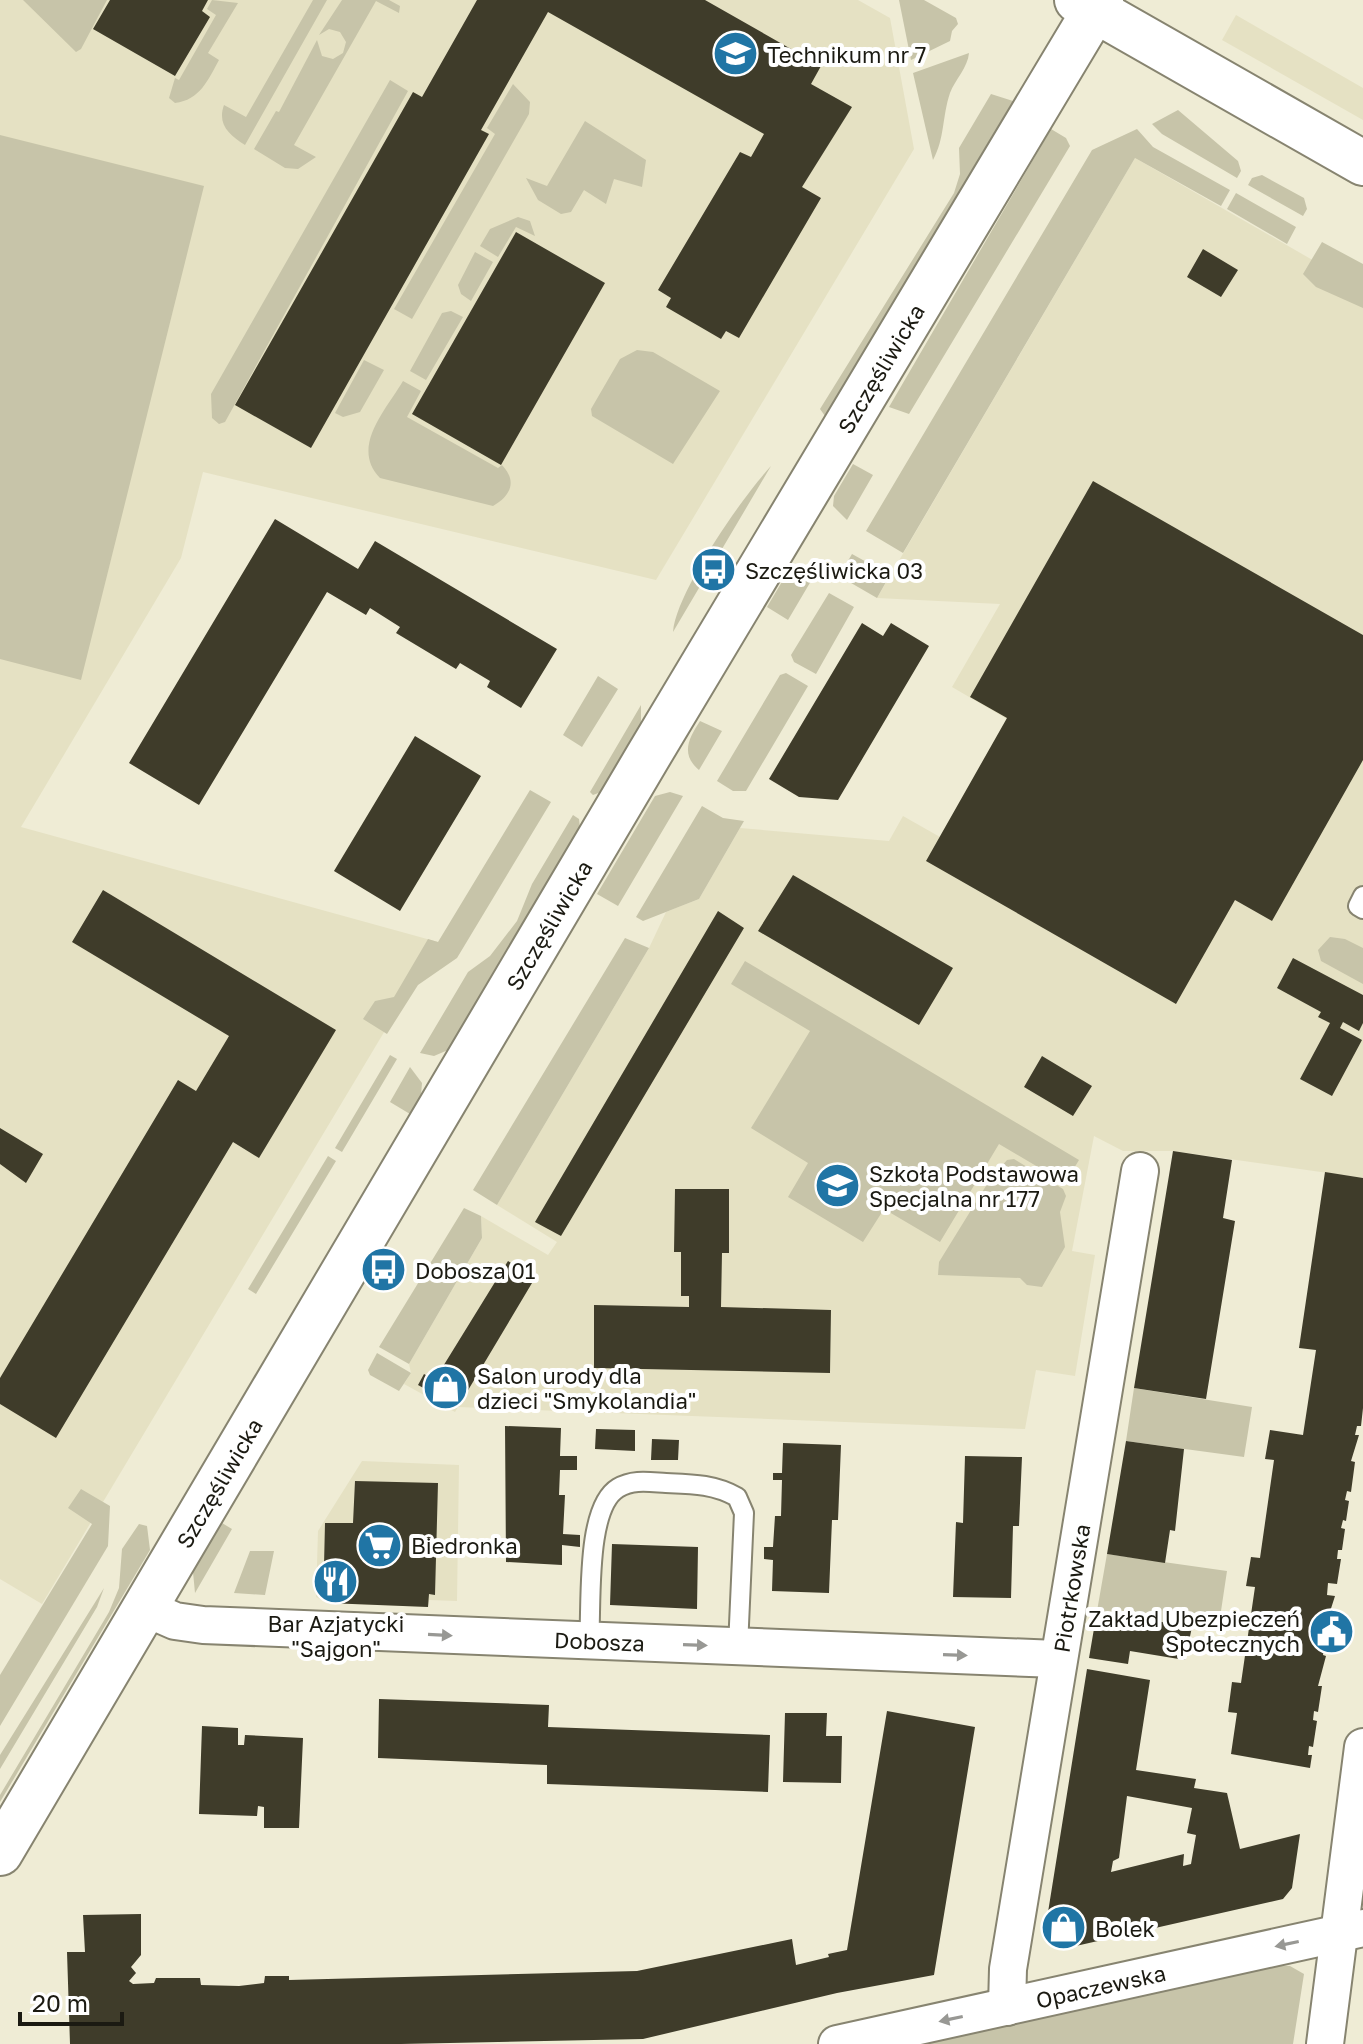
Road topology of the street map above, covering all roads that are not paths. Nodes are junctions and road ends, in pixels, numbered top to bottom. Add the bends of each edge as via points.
1 (1091, 3) edge
2 (1363, 163) edge
3 (1363, 896) edge
4 (1363, 909) edge
5 (1140, 1171) dead end
6 (143, 1607) junction
7 (589, 1641) junction
8 (738, 1647) junction
9 (1057, 1659) junction
10 (1363, 1747) edge
11 (0, 1853) edge
12 (1351, 1931) edge
13 (1007, 2007) junction
14 (837, 2044) edge
15 (1325, 2044) edge

1 - 2 street
1 - 6 street, Szczęśliwicka
3 - 4 lane via 1358,906
5 - 9 street, Piotrkowska
6 -> 7 street, Dobosza via 180,1623
6 - 11 street, Szczęśliwicka
7 -> 8 street, Dobosza
7 - 8 lane via 599,1512 616,1489 633,1482 708,1485 742,1504
8 -> 9 street, Dobosza
9 - 13 street, Piotrkowska via 1008,1969
10 - 12 street
12 -> 13 street, Opaczewska
12 - 15 street
13 -> 14 street, Opaczewska

